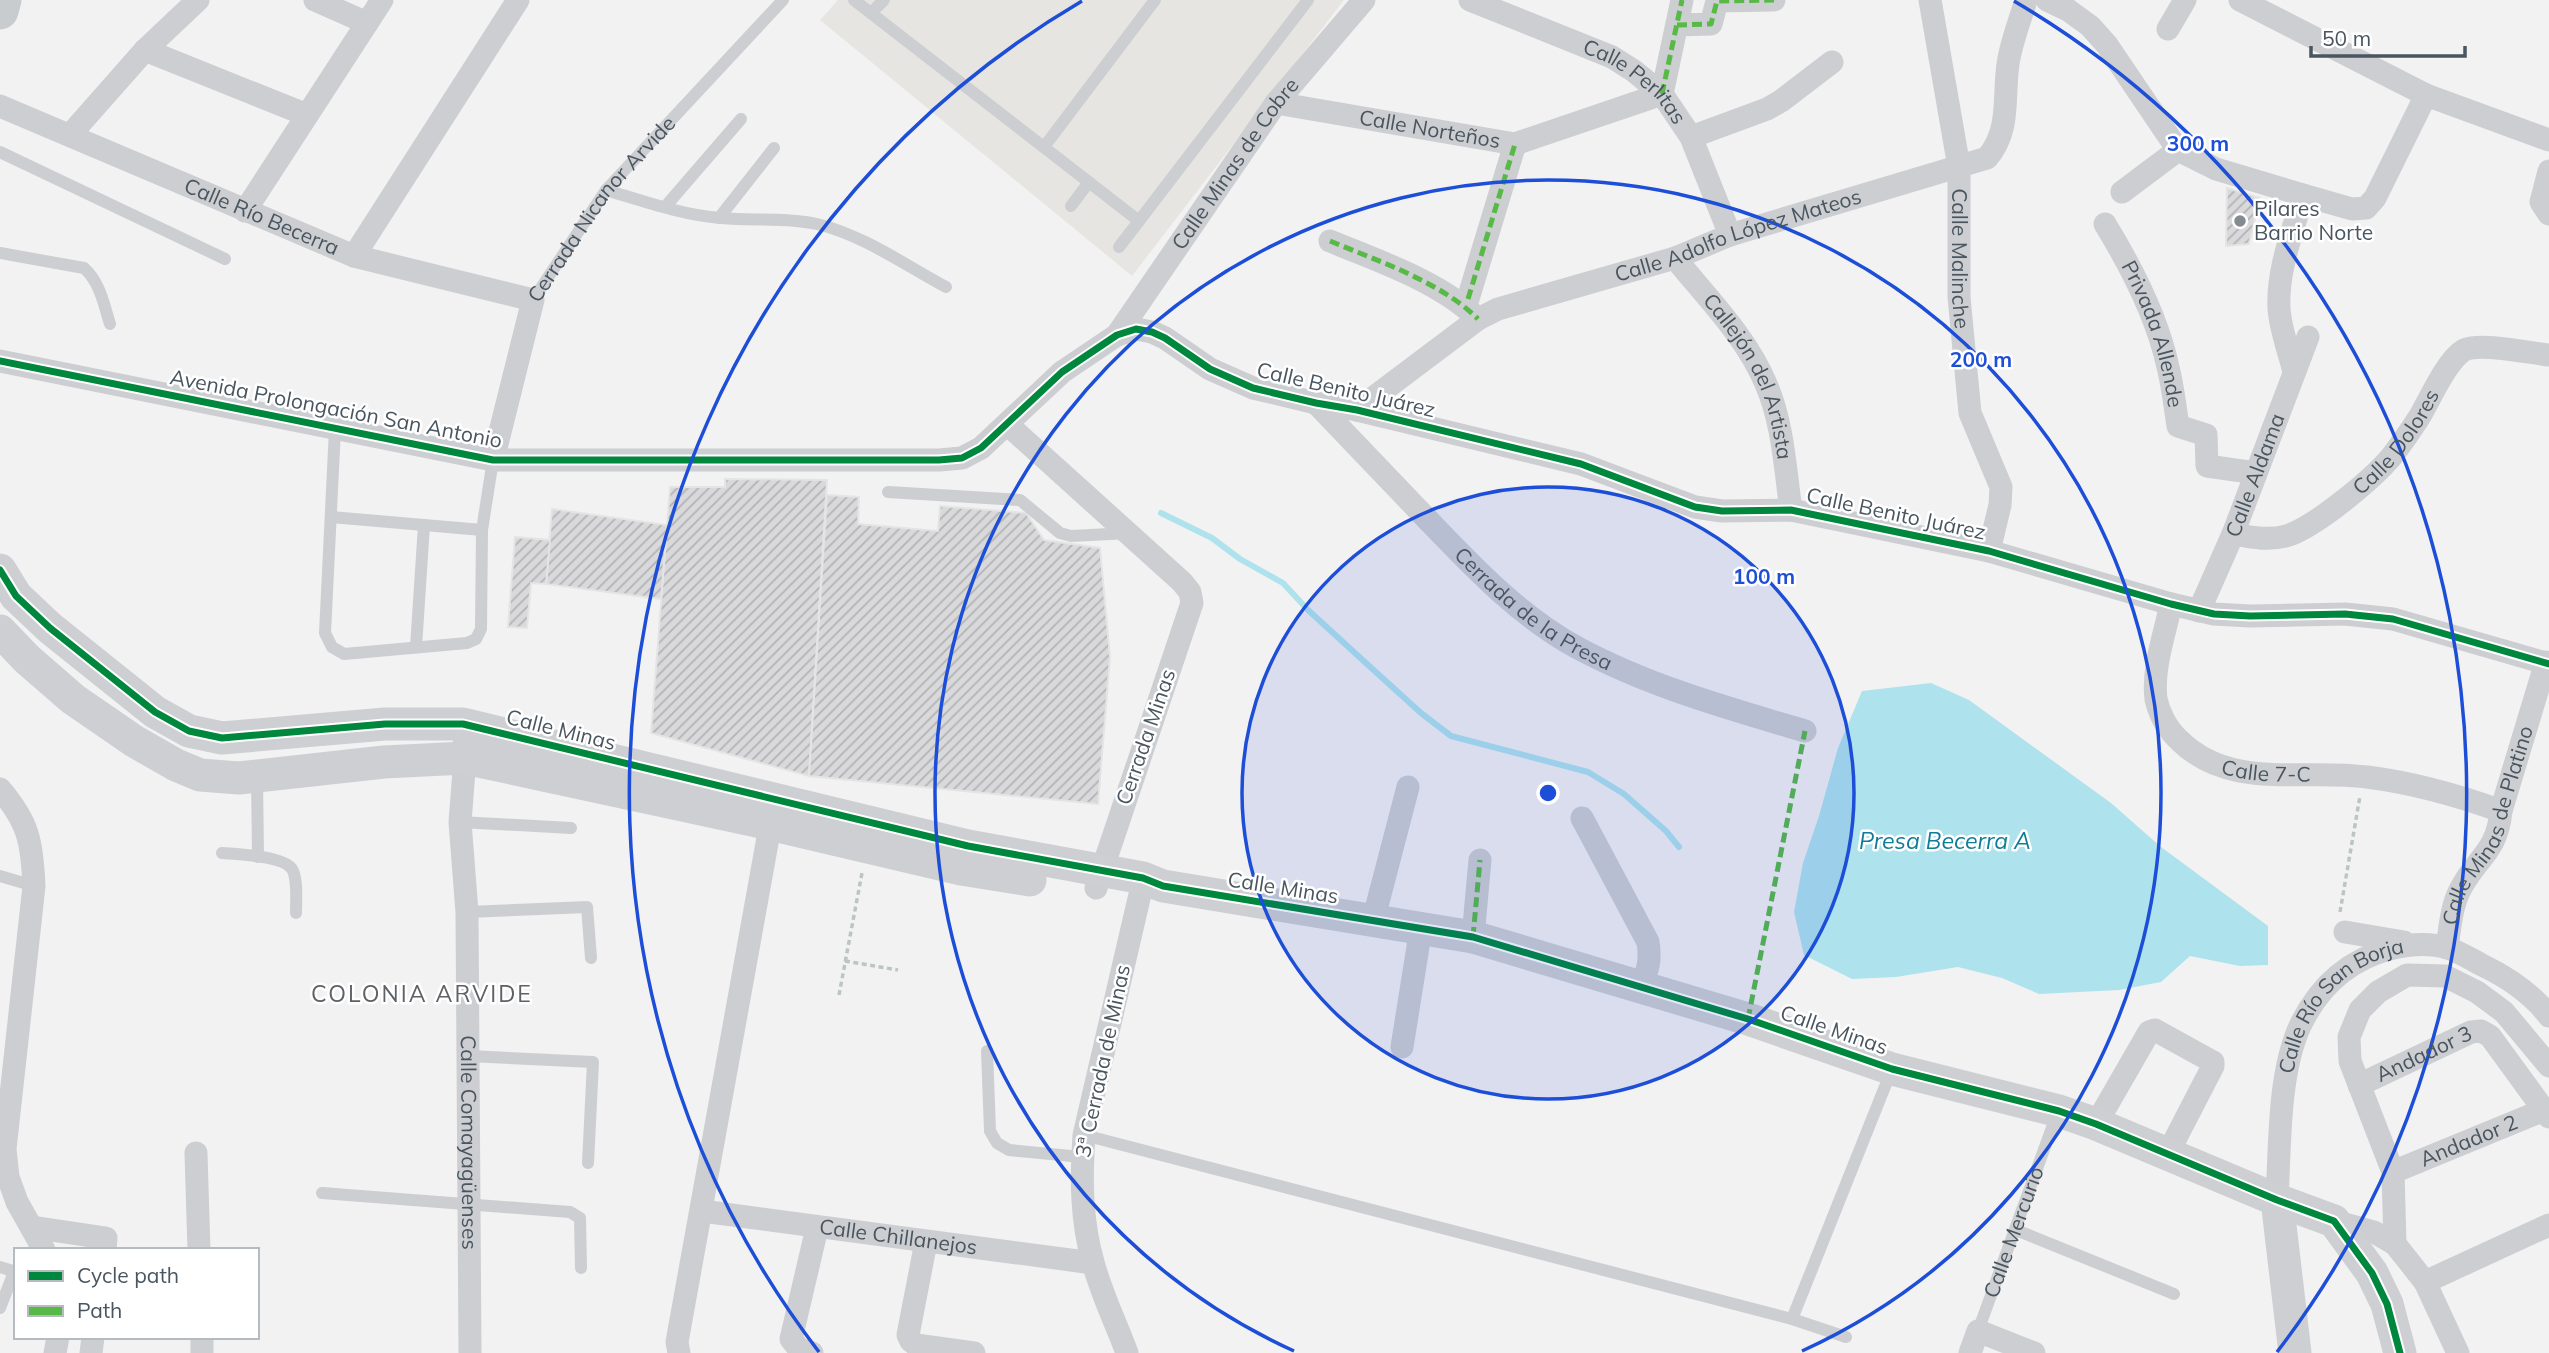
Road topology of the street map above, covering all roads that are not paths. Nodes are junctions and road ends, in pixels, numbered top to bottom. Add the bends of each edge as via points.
1 (3, 0) edge
2 (16, 0) edge
3 (198, 0) edge
4 (315, 0) edge
5 (382, 0) edge
6 (518, 0) edge
7 (783, 0) edge
8 (854, 0) edge
9 (884, 0) edge
10 (1154, 0) edge
11 (1308, 0) edge
12 (1364, 0) edge
13 (1470, 0) edge
14 (1682, 0) edge
15 (1774, 0) edge
16 (1930, 0) edge
17 (2026, 0) edge
18 (2047, 0) edge
19 (2185, 0) edge
20 (2239, 0) edge
21 (0, 13) edge
22 (871, 13) junction
23 (367, 23) junction
24 (1677, 25) junction
25 (2168, 29) dead end
26 (145, 50) junction
27 (1832, 62) dead end
28 (1662, 94) junction
29 (2426, 95) junction
30 (1276, 103) junction
31 (0, 106) edge
32 (307, 115) junction
33 (741, 119) dead end
34 (70, 135) junction
35 (1691, 137) junction
36 (2549, 140) edge
37 (1515, 144) junction
38 (1044, 147) junction
39 (774, 148) dead end
40 (2178, 150) junction
41 (0, 152) edge
42 (1959, 167) junction
43 (2549, 171) edge
44 (1089, 182) junction
45 (606, 190) junction
46 (2122, 192) dead end
47 (2303, 195) junction
48 (1070, 206) dead end
49 (664, 207) junction
50 (245, 211) junction
51 (2549, 214) edge
52 (719, 218) junction
53 (1139, 221) junction
54 (2105, 224) dead end
55 (1730, 235) junction
56 (1330, 241) dead end
57 (1119, 247) dead end
58 (0, 253) edge
59 (354, 257) junction
60 (1675, 258) junction
61 (225, 259) dead end
62 (946, 287) dead end
63 (533, 300) junction
64 (1473, 309) junction
65 (110, 324) dead end
66 (1117, 334) junction
67 (2308, 337) dead end
68 (2549, 355) edge
69 (0, 361) edge
70 (2294, 372) junction
71 (1316, 403) junction
72 (1357, 410) junction
73 (1007, 424) junction
74 (335, 429) junction
75 (493, 460) junction
76 (2256, 473) junction
77 (888, 492) dead end
78 (1791, 510) junction
79 (331, 517) junction
80 (424, 525) junction
81 (482, 530) junction
82 (1129, 533) junction
83 (2232, 534) junction
84 (1989, 551) junction
85 (0, 570) edge
86 (2171, 604) junction
87 (2199, 611) junction
88 (0, 631) edge
89 (416, 647) junction
90 (2547, 663) edge
91 (463, 724) junction
92 (1805, 731) dead end
93 (261, 735) junction
94 (466, 758) junction
95 (257, 776) junction
96 (1408, 787) dead end
97 (0, 789) edge
98 (2501, 811) junction
99 (773, 812) junction
100 (1582, 818) dead end
101 (460, 822) junction
102 (571, 828) dead end
103 (222, 853) dead end
104 (258, 857) junction
105 (1480, 860) dead end
106 (0, 876) edge
107 (1098, 880) junction
108 (34, 886) junction
109 (1152, 888) junction
110 (467, 912) junction
111 (296, 913) dead end
112 (1373, 921) junction
113 (1421, 928) junction
114 (2345, 932) road end
115 (1473, 937) junction
116 (2414, 943) junction
117 (2447, 948) junction
118 (591, 958) dead end
119 (1641, 986) junction
120 (2549, 1016) edge
121 (1402, 1047) dead end
122 (987, 1051) dead end
123 (469, 1056) junction
124 (2549, 1066) edge
125 (1892, 1069) junction
126 (2358, 1085) junction
127 (2059, 1111) junction
128 (2547, 1113) edge
129 (2096, 1124) junction
130 (1083, 1146) junction
131 (2, 1149) edge
132 (195, 1153) dead end
133 (2167, 1154) junction
134 (588, 1163) dead end
135 (2393, 1172) junction
136 (322, 1193) dead end
137 (2277, 1200) junction
138 (470, 1203) junction
139 (702, 1211) junction
140 (2334, 1221) junction
141 (2549, 1225) edge
142 (32, 1227) junction
143 (817, 1228) junction
144 (2016, 1230) junction
145 (926, 1242) junction
146 (2395, 1244) junction
147 (43, 1248) edge
148 (105, 1248) edge
149 (199, 1248) edge
150 (1093, 1263) junction
151 (581, 1268) dead end
152 (14, 1274) edge
153 (2425, 1282) junction
154 (2174, 1294) dead end
155 (0, 1308) edge
156 (1792, 1319) junction
157 (1846, 1337) dead end
158 (1974, 1342) edge
159 (941, 1351) edge
160 (470, 1353) edge
161 (679, 1353) edge
162 (812, 1353) edge
163 (974, 1353) edge
164 (1127, 1353) edge
165 (2034, 1353) edge
166 (2295, 1353) edge
167 (2400, 1353) edge
168 (2458, 1353) edge

1 - 21 main road
2 - 21 street
3 - 26 street
4 - 23 street
5 - 23 street
6 - 59 street
7 - 45 lane, Cerrada Nicanor Arvide
8 - 22 lane
9 - 22 lane
10 - 38 lane
11 - 53 lane
12 - 30 street, Calle Minas de Cobre
13 - 28 street, Calle Perlitas via 1612,57
14 - 24 street
15 - 24 street via 1717,1 1711,24
16 - 42 street, Calle Malinche
17 - 42 street, Calle Adolfo López Mateos via 2008,63 2003,134 1987,158
18 - 40 street via 2090,26 2107,45
19 - 25 street
20 - 29 street
22 - 38 lane
23 - 32 street
24 - 28 street
26 - 32 street
26 - 34 street
27 - 35 street via 1767,109
28 - 35 street, Calle Perlitas
28 - 37 street, Calle Norteños
29 - 36 street
29 - 47 street via 2366,208 2351,209
30 - 37 street, Calle Norteños
30 - 66 street, Calle Minas de Cobre
31 - 34 street, Calle Río Becerra
32 - 50 street
33 - 49 lane
34 - 50 street, Calle Río Becerra
35 - 55 street, Calle Perlitas
37 - 64 street
38 - 44 lane
39 - 52 lane
40 - 46 street
40 - 47 street via 2216,169
41 - 61 lane
42 - 55 street, Calle Adolfo López Mateos
42 - 84 street, Calle Malinche via 1959,297 1966,389 1970,413 2001,487
43 - 51 street via 2541,202
44 - 48 lane
44 - 53 lane
45 - 49 lane
45 - 63 lane, Cerrada Nicanor Arvide
47 - 70 street via 2279,296
49 - 52 lane
50 - 59 street, Calle Río Becerra
52 - 62 lane via 817,224 850,235
53 - 57 lane
54 - 76 street, Privada Allende via 2127,259 2151,314 2168,366 2178,426 2206,435 2207,466
55 - 60 street, Calle Adolfo López Mateos
56 - 64 street
58 - 65 lane via 84,268 92,275
59 - 63 street, Calle Río Becerra
60 - 64 street, Calle Adolfo López Mateos via 1499,309
60 - 78 street, Callejón del Artista via 1744,343 1766,384 1779,425
63 - 75 street, Cerrada Nicanor Arvide
64 - 72 street, Calle Adolfo López Mateos
66 - 71 street, Calle Benito Juárez via 1136,329 1152,332 1233,381
66 - 73 street via 1062,372
67 - 70 street, Calle Aldama
68 - 83 street, Calle Dolores via 2467,348 2456,356 2391,457 2357,489 2287,536 2260,539
69 - 74 street, Avenida Prolongación San Antonio
70 - 76 street, Calle Aldama
71 - 72 street, Calle Benito Juárez
71 - 92 street, Cerrada de la Presa via 1468,561 1520,609 1573,646 1692,697
72 - 78 street, Calle Benito Juárez via 1581,464 1696,507
73 - 75 street, Avenida Prolongación San Antonio via 981,448 962,458 939,460
73 - 82 street
74 - 75 street, Avenida Prolongación San Antonio
74 - 79 lane
75 - 81 lane
76 - 83 street, Calle Aldama
77 - 82 lane via 1020,500 1060,533
78 - 84 street, Calle Benito Juárez
79 - 80 lane
79 - 89 lane via 325,633 332,647 344,654
80 - 81 lane
80 - 89 lane
81 - 89 lane via 481,629 476,639
82 - 107 street, Cerrada Minas via 1182,582 1192,603
83 - 87 street, Calle Aldama
84 - 86 street, Calle Benito Juárez
85 - 93 street, Calle Minas via 16,596 50,628 155,712 189,731 211,736
86 - 87 street, Calle Benito Juárez
86 - 98 street, Calle 7-C via 2157,699 2162,718 2190,751 2214,766 2240,772 2364,776 2445,792
87 - 90 street, Calle Benito Juárez via 2250,616 2345,614 2393,620
88 - 95 street, Calle Minas via 73,699 176,765 220,778
90 - 98 street, Calle Minas de Platino
91 - 93 street, Calle Minas via 385,724
91 - 94 street, Calle Comayagüenses
91 - 99 street, Calle Minas
93 - 95 street
94 - 95 street, Calle Minas
94 - 99 street, Calle Minas
94 - 101 street, Calle Comayagüenses
95 - 104 lane
96 - 112 street
97 - 108 street via 23,821 32,845
98 - 117 street, Calle Minas de Platino via 2493,844 2459,891
99 - 107 street, Calle Minas via 968,846
99 - 107 street, Calle Minas via 867,846 1002,876
99 - 139 street
100 - 119 street via 1648,942 1649,968
101 - 102 lane
101 - 110 street, Calle Comayagüenses
103 - 104 lane
104 - 111 lane via 291,867
105 - 115 street
106 - 108 lane
107 - 109 street, Calle Minas via 1143,878
108 - 131 street
109 - 112 street, Calle Minas
109 - 130 street, 3ª Cerrada de Minas
110 - 118 lane via 587,907
110 - 123 street, Calle Comayagüenses
112 - 113 street, Calle Minas
113 - 115 street, Calle Minas
113 - 121 street
114 - 116 street
115 - 119 street, Calle Minas
116 - 117 street, Calle Río San Borja
116 - 137 street, Calle Río San Borja via 2371,954 2343,969 2317,996 2300,1027 2289,1060
117 - 120 street, Calle Río San Borja via 2520,988
119 - 125 street, Calle Minas
122 - 130 lane via 990,1131 997,1143 1009,1150
123 - 134 lane via 593,1062
123 - 138 street, Calle Comayagüenses
124 - 126 street, Calle Río San Borja via 2504,1012 2477,992 2445,976 2407,975 2378,992 2360,1010 2349,1037
125 - 127 street, Calle Minas
125 - 156 lane
126 - 128 street, Andador 3 via 2481,1031 2490,1036
126 - 135 street, Calle Río San Borja
127 - 129 street, Calle Minas
127 - 144 lane, Calle Mercurio
128 - 135 street, Andador 2
129 - 133 street, Calle Minas
129 - 133 street via 2149,1032 2155,1030 2210,1058 2214,1066
130 - 150 street, 3ª Cerrada de Minas via 1083,1210
130 - 156 lane
131 - 142 street via 17,1202
132 - 149 street
133 - 137 street, Calle Minas
135 - 146 street, Calle Río San Borja
136 - 138 lane
137 - 140 street, Calle Minas
137 - 166 street
138 - 151 lane via 576,1214 580,1218
138 - 160 street, Calle Comayagüenses
139 - 143 street, Calle Chillanejos
139 - 161 street via 677,1342
140 - 146 street, Calle Minas
140 - 167 street via 2372,1273 2387,1304
141 - 153 street
142 - 147 street
142 - 148 street via 106,1238
143 - 145 street, Calle Chillanejos
143 - 162 street via 791,1339 799,1349
144 - 154 lane
144 - 158 lane, Calle Mercurio
145 - 150 street, Calle Chillanejos
145 - 159 street via 908,1335 916,1345
146 - 153 street
150 - 164 street, 3ª Cerrada de Minas
152 - 155 lane
153 - 168 street
156 - 157 lane
158 - 165 street
159 - 163 street

